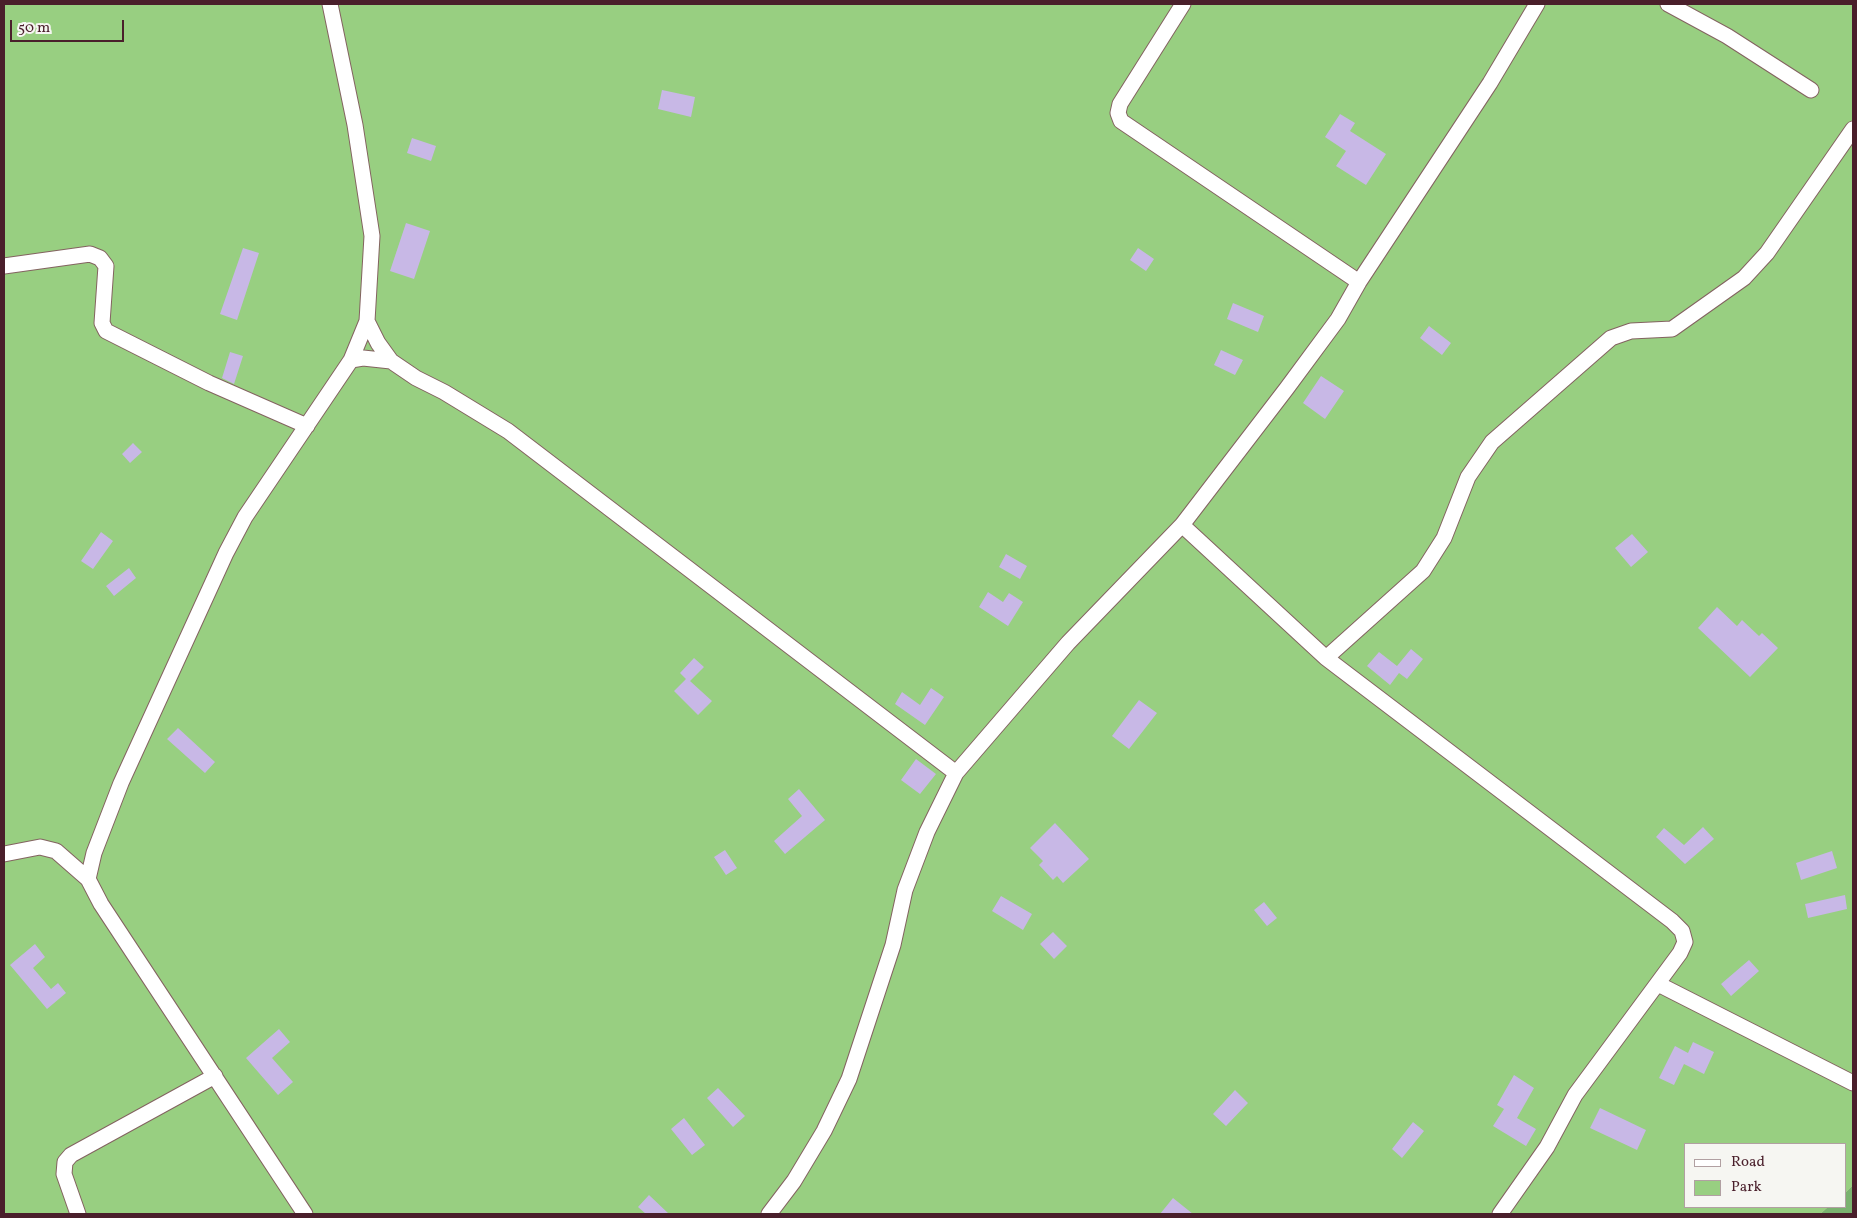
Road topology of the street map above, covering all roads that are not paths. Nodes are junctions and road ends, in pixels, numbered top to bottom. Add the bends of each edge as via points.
1 (330, 4) edge
2 (1184, 4) edge
3 (1537, 4) edge
4 (1668, 4) edge
5 (1811, 90) dead end
6 (1853, 129) edge
7 (4, 266) edge
8 (1359, 282) junction
9 (367, 321) junction
10 (351, 360) junction
11 (391, 362) junction
12 (307, 426) junction
13 (1182, 524) junction
14 (1326, 658) junction
15 (956, 773) junction
16 (4, 854) edge
17 (88, 879) junction
18 (1658, 984) junction
19 (215, 1076) junction
20 (1853, 1083) edge
21 (78, 1214) edge
22 (305, 1214) edge
23 (769, 1214) edge
24 (1500, 1214) edge

1 - 9 street via 354,116 372,236
2 - 8 street via 1120,104 1118,113 1121,120
3 - 8 street via 1490,83
4 - 5 street via 1727,36
6 - 14 street via 1767,253 1744,278 1672,329 1631,331 1611,338 1492,442 1468,477 1444,538 1423,571
7 - 12 street via 90,254 100,258 106,266 102,323 106,331 209,383
8 - 13 street via 1338,320
9 - 10 street
9 - 11 street
10 - 11 street via 363,358
10 - 12 street
11 - 15 street via 508,431
12 - 17 street via 245,517 226,553 121,783 94,852
13 - 14 street
13 - 15 street via 1062,650
14 - 18 street via 1672,921 1682,931 1685,942
15 - 23 street via 927,832 906,890 893,945 849,1079 814,1148
16 - 17 street via 40,847 56,851
17 - 19 street via 101,904
18 - 20 street
18 - 24 street via 1575,1095 1547,1147
19 - 21 street via 71,1155 65,1162 64,1174
19 - 22 street

